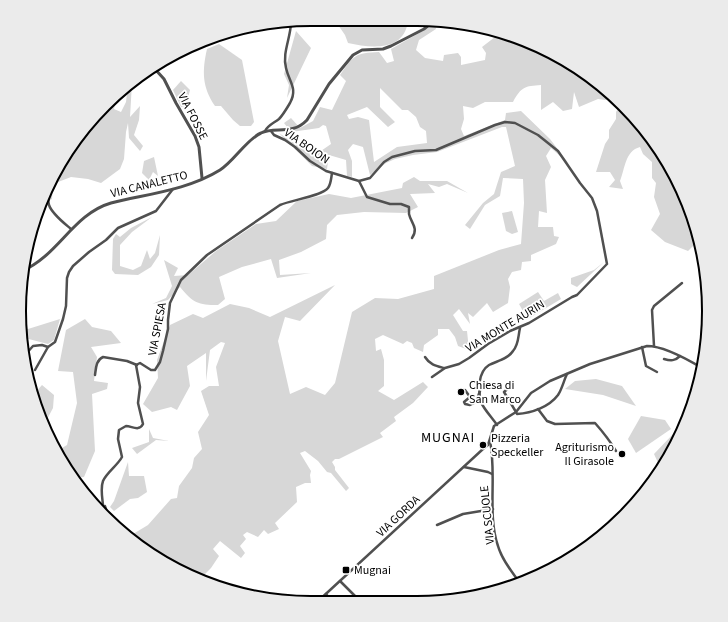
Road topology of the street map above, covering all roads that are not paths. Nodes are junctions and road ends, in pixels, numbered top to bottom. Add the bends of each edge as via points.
1 (291, 27) edge
2 (427, 27) edge
3 (157, 71) edge
4 (271, 131) junction
5 (265, 132) junction
6 (332, 174) junction
7 (202, 178) junction
8 (359, 181) junction
9 (173, 188) junction
10 (49, 199) edge
11 (71, 229) junction
12 (412, 238) dead end
13 (29, 267) edge
14 (682, 283) dead end
15 (520, 328) junction
16 (642, 346) junction
17 (654, 346) junction
18 (48, 347) junction
19 (28, 351) edge
20 (680, 356) junction
21 (424, 357) dead end
22 (664, 359) dead end
23 (137, 364) junction
24 (697, 365) edge
25 (445, 368) junction
26 (35, 370) dead end
27 (657, 372) dead end
28 (568, 374) junction
29 (95, 375) dead end
30 (432, 377) dead end
31 (512, 385) dead end
32 (466, 390) dead end
33 (480, 391) junction
34 (538, 409) junction
35 (516, 412) junction
36 (497, 425) junction
37 (490, 440) junction
38 (616, 451) dead end
39 (464, 466) junction
40 (492, 474) junction
41 (104, 502) junction
42 (104, 507) edge
43 (493, 509) junction
44 (106, 510) edge
45 (437, 525) dead end
46 (516, 578) edge
47 (340, 581) junction
48 (326, 594) edge
49 (355, 596) edge

1 - 5 street via 286,68 293,85 293,95 282,115
2 - 4 street, VIA CANALETTO via 388,48 362,50 356,53 329,84 305,122 290,129
3 - 7 street, VIA FOSSE via 164,79 195,136 199,147
4 - 5 street, VIA CANALETTO
4 - 6 street, VIA BOION via 310,161
5 - 7 street, VIA CANALETTO via 255,137 224,167
6 - 8 street, VIA BOION
6 - 23 street, VIA SPIESA via 330,184 324,191 280,204 192,268 181,280 170,303 164,351 157,368 151,370 140,363
7 - 9 street, VIA CANALETTO
8 - 12 street via 367,197 409,207 409,215 415,226
8 - 15 street, VIA MONTE AURIN via 370,178 392,157 415,151 436,150 505,122 515,124 538,136 558,151 592,198 607,264 577,295
9 - 11 street, VIA CANALETTO via 104,205
9 - 18 street via 156,211 118,228 73,266 67,278 63,319 55,342
10 - 11 street via 54,212
11 - 13 street, VIA CANALETTO via 52,251
14 - 17 street via 652,310
15 - 25 street, VIA MONTE AURIN via 510,331 459,364
15 - 33 street via 517,344 510,356 486,367 481,374
16 - 17 street
16 - 27 street via 646,366
16 - 28 street
17 - 20 street
18 - 19 street via 33,346
18 - 26 street
20 - 22 street via 673,361
20 - 24 street
21 - 25 street via 429,363
23 - 29 street via 103,357 97,364
23 - 41 street, VIA SPIESA via 140,387 138,403 143,424 139,429 126,426 120,430 118,439 122,457 103,481
25 - 30 street, VIA MONTE AURIN
28 - 34 street via 558,394
28 - 35 street via 531,393
31 - 35 street via 504,392
32 - 33 street via 470,397 464,402 470,405 476,402
33 - 36 street via 481,403
34 - 35 street via 518,414
34 - 38 street via 547,421 556,424 595,423 609,438
35 - 36 street
36 - 37 street, VIA GORDA via 494,426
37 - 39 street, VIA GORDA via 488,445
37 - 40 street, VIA SCUOLE via 493,454
39 - 40 street
39 - 47 street, VIA GORDA
40 - 43 street, VIA SCUOLE
41 - 42 street, VIA SPIESA
41 - 44 street
43 - 45 street via 468,513
43 - 46 street, VIA SCUOLE via 497,545
47 - 48 street, VIA GORDA
47 - 49 street

